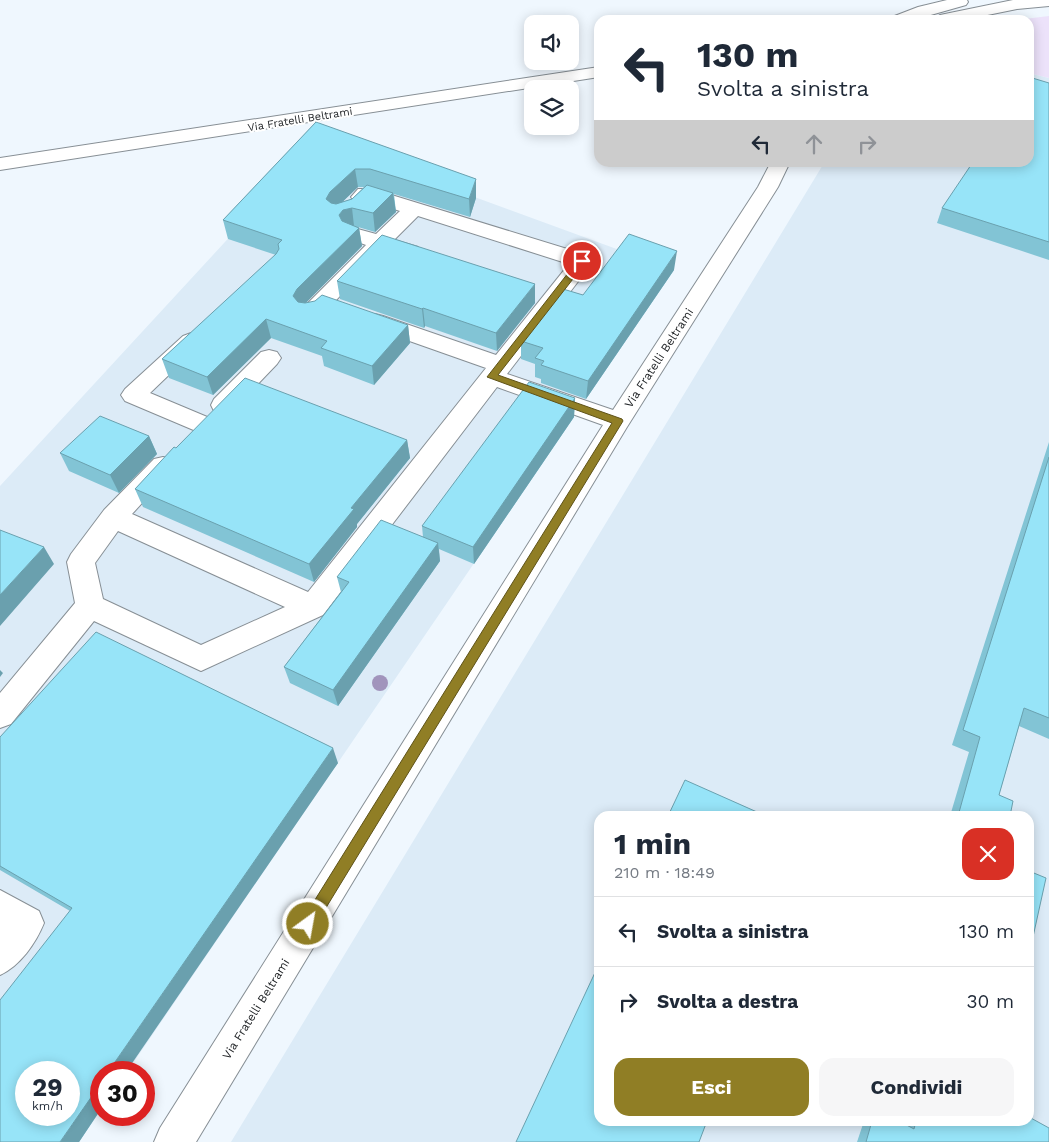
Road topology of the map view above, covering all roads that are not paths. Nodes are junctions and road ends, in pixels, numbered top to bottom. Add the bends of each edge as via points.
1 (904, 0) edge
2 (971, 0) edge
3 (1049, 1) edge
4 (895, 15) edge
5 (922, 15) edge
6 (964, 15) edge
7 (594, 73) edge
8 (0, 164) edge
9 (778, 167) edge
10 (414, 208) junction
11 (347, 210) edge
12 (354, 234) edge
13 (380, 242) junction
14 (426, 257) edge
15 (206, 328) edge
16 (269, 358) dead end
17 (497, 371) junction
18 (618, 421) junction
19 (203, 425) junction
20 (113, 517) junction
21 (90, 606) junction
22 (313, 607) junction
23 (0, 715) edge
24 (0, 907) edge
25 (0, 957) edge
26 (174, 1142) edge

1 - 4 street
1 - 5 street
2 - 5 street
3 - 6 street
7 - 8 street, Via Fratelli Beltrami
9 - 18 street, Via Fratelli Beltrami
10 - 11 street via 365,193
10 - 13 street
10 - 17 street via 582,261 544,295
12 - 13 street
13 - 14 street
13 - 17 street via 315,308 350,312
15 - 19 street via 133,395
16 - 19 street
17 - 18 street
17 - 22 street
18 - 26 street, Via Fratelli Beltrami
19 - 20 street
20 - 21 street via 81,562
20 - 22 street
21 - 22 street via 201,659
21 - 23 street
24 - 25 street via 27,923

